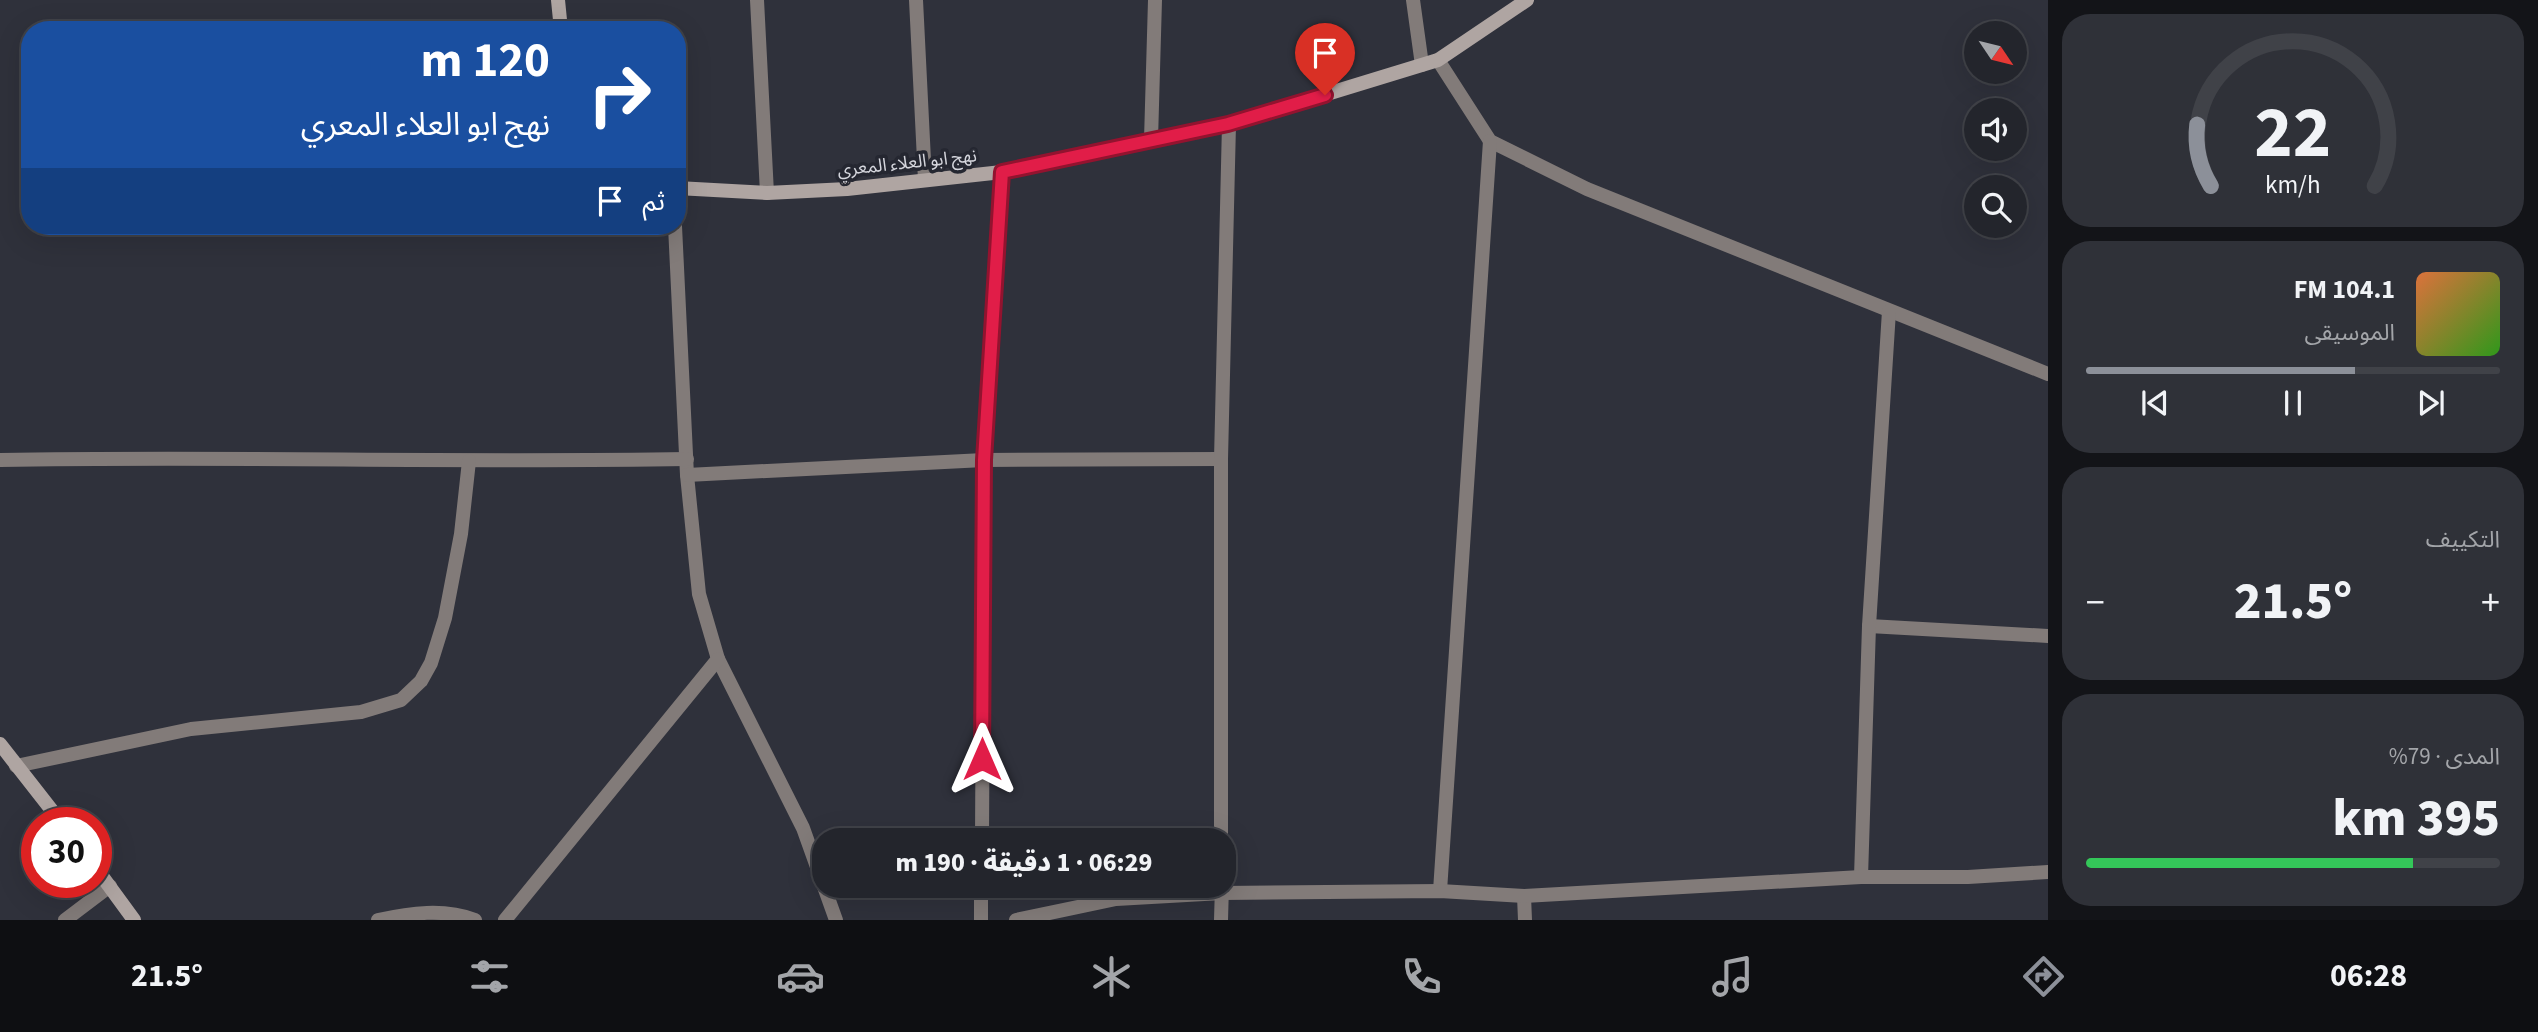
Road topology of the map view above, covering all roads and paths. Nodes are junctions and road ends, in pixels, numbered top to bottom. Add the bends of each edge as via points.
1 (558, 0) edge
2 (757, 0) edge
3 (916, 0) edge
4 (1155, 0) edge
5 (1413, 0) edge
6 (1527, 0) edge
7 (560, 21) edge
8 (1438, 61) junction
9 (1422, 65) junction
10 (1228, 124) junction
11 (1151, 140) junction
12 (1490, 141) junction
13 (1002, 172) junction
14 (925, 180) junction
15 (686, 189) edge
16 (766, 193) junction
17 (675, 235) edge
18 (1889, 311) junction
19 (2048, 374) edge
20 (1221, 458) junction
21 (687, 459) junction
22 (0, 460) edge
23 (984, 460) junction
24 (469, 461) junction
25 (687, 475) junction
26 (1869, 626) junction
27 (2048, 636) edge
28 (718, 659) junction
29 (0, 744) edge
30 (16, 766) junction
31 (49, 807) edge
32 (982, 828) edge
33 (1221, 828) edge
34 (2048, 872) edge
35 (1861, 877) junction
36 (112, 889) edge
37 (1236, 889) edge
38 (1440, 891) junction
39 (1524, 896) junction
40 (94, 898) edge
41 (981, 898) edge
42 (1127, 898) edge
43 (1222, 898) edge
44 (65, 920) edge
45 (134, 920) edge
46 (378, 920) edge
47 (475, 920) edge
48 (505, 920) edge
49 (836, 920) edge
50 (981, 920) edge
51 (1016, 920) edge
52 (1221, 920) edge
53 (1525, 920) edge

1 - 7 street
2 - 16 street
3 - 14 street
4 - 11 street
5 - 9 street
6 - 8 street, نهج ابو العلاء المعري
8 - 9 street, نهج ابو العلاء المعري
8 - 12 street
9 - 10 street, نهج ابو العلاء المعري
10 - 11 street, نهج ابو العلاء المعري
10 - 20 street
11 - 13 street, نهج ابو العلاء المعري
12 - 18 street via 1587,189
12 - 38 street
13 - 14 street, نهج ابو العلاء المعري
13 - 23 street
14 - 16 street, نهج ابو العلاء المعري
15 - 16 street, نهج ابو العلاء المعري
17 - 21 street
18 - 19 street
18 - 26 street
20 - 23 street
20 - 33 street
21 - 24 street
21 - 25 street
22 - 24 street
23 - 25 street
23 - 32 street
24 - 30 street via 445,618 421,681 401,700 361,712 191,729
25 - 28 street via 699,594
26 - 27 street
26 - 35 street
28 - 48 street
28 - 49 street via 803,828
29 - 30 street
30 - 31 street
34 - 35 street
35 - 39 street
36 - 45 street
37 - 38 street
38 - 39 street
39 - 53 street
40 - 44 street
41 - 50 street
42 - 51 street
43 - 52 street
46 - 47 street via 418,913 457,914

